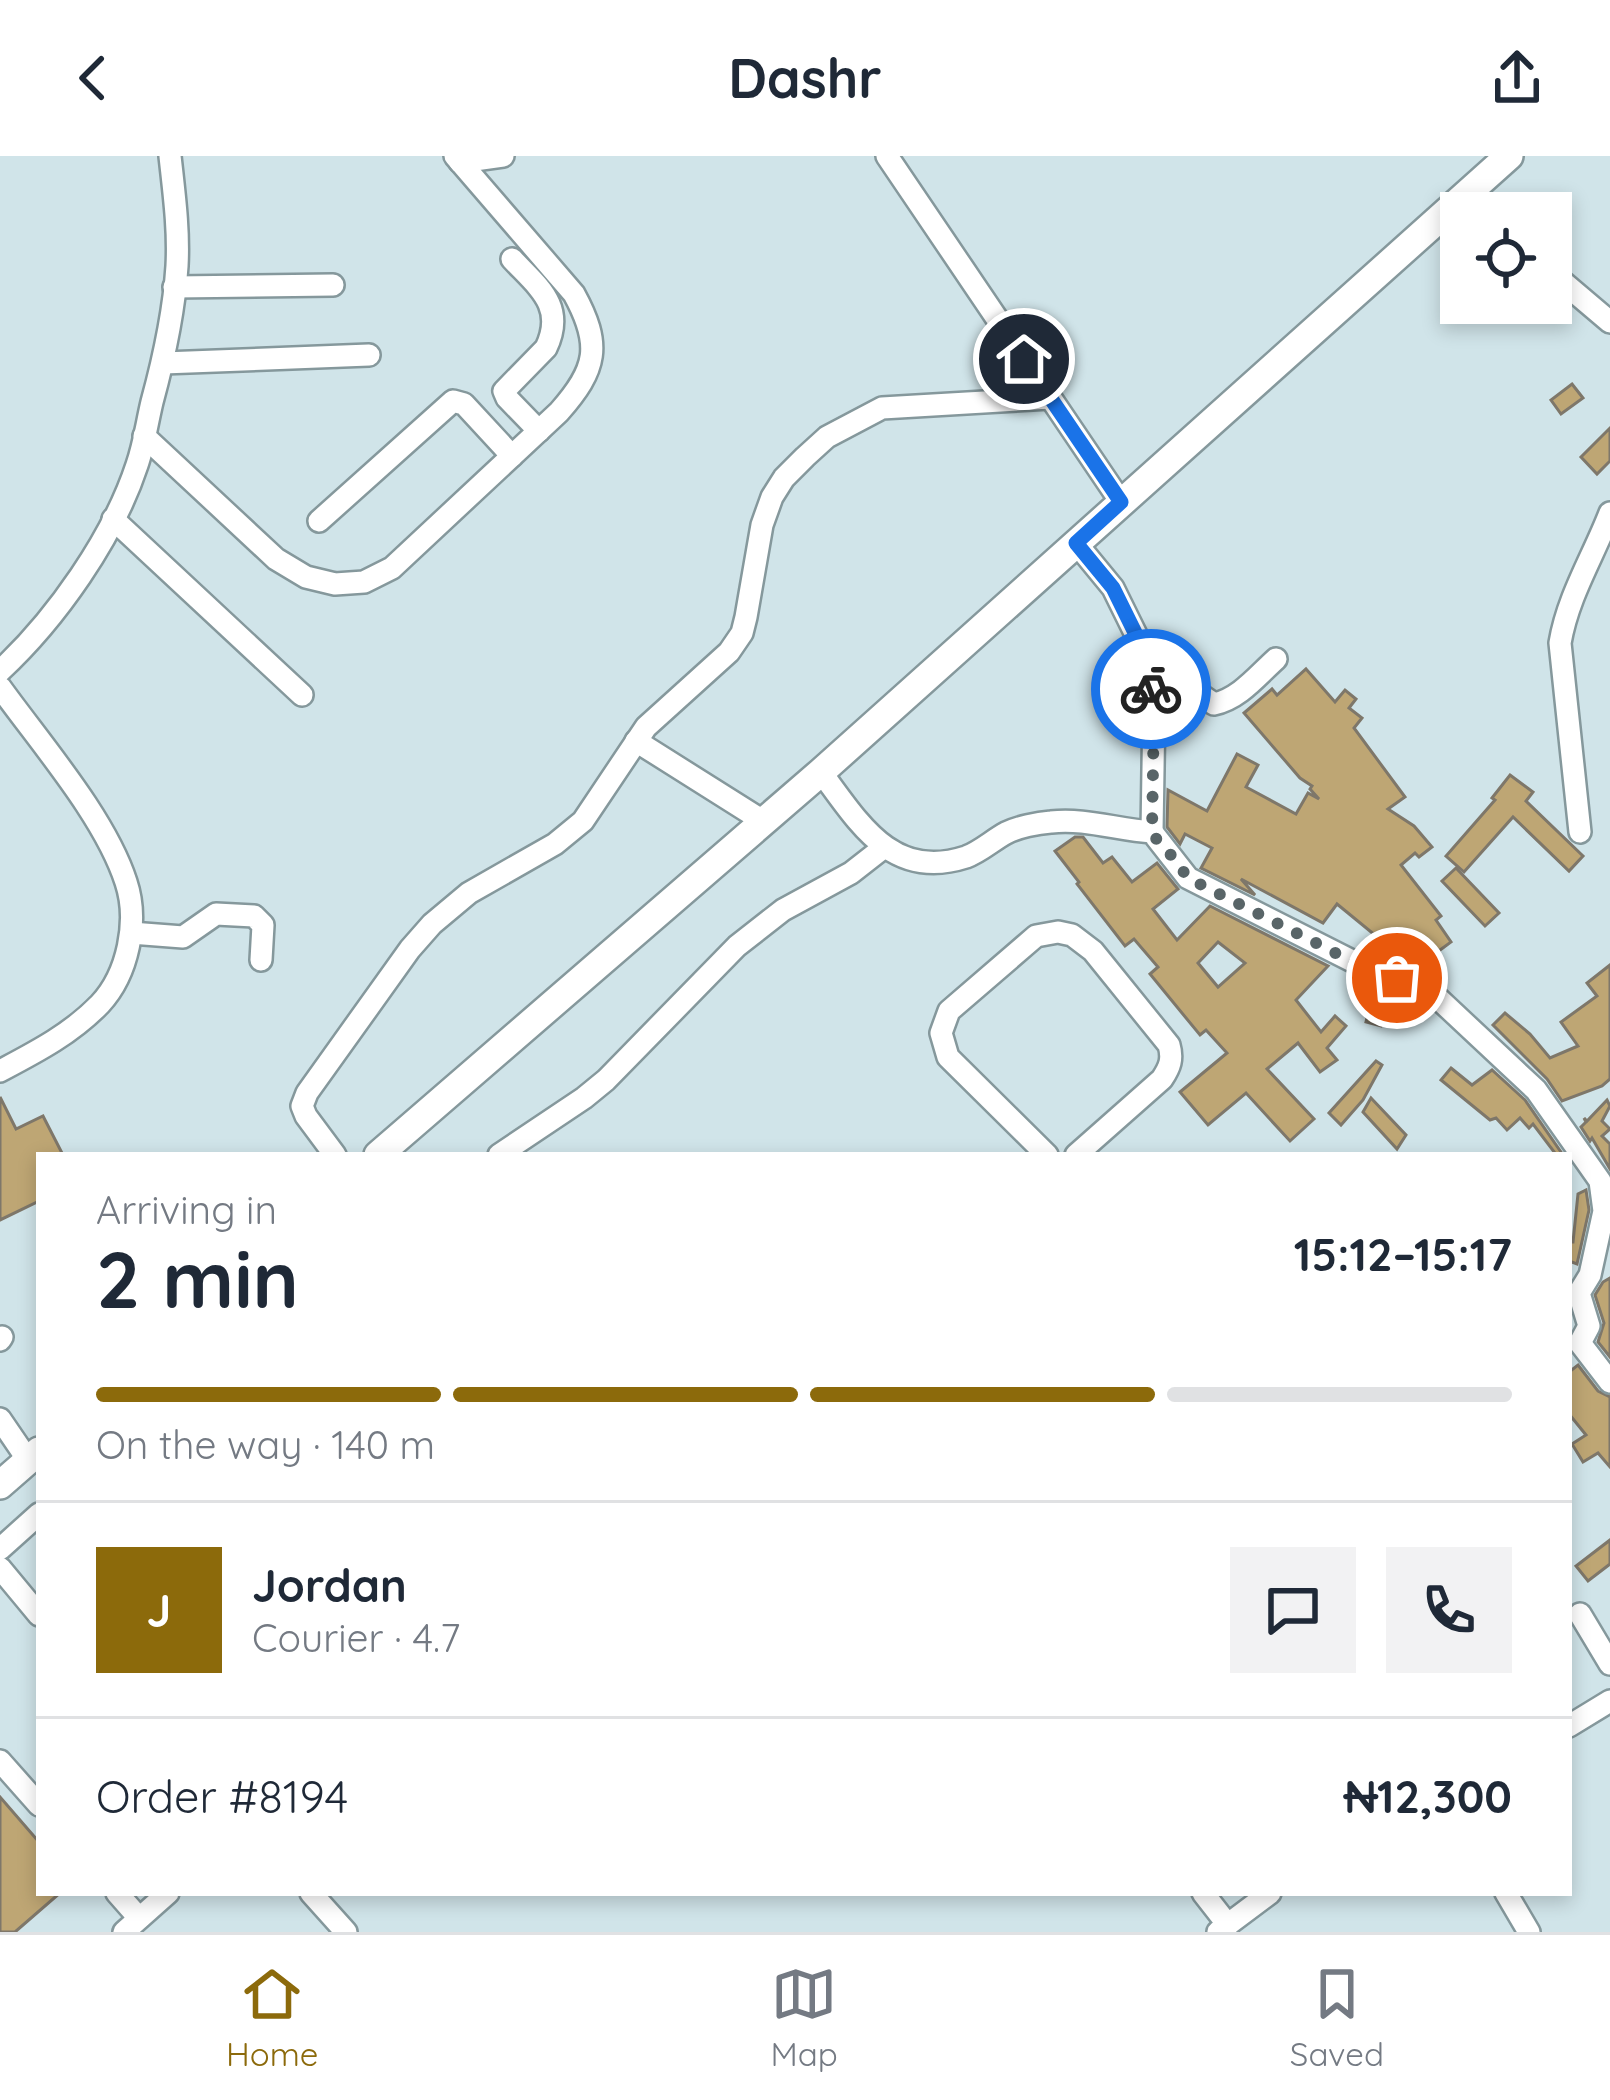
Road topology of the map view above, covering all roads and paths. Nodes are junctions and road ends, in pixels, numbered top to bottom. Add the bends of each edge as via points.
1 (170, 156) edge
2 (503, 156) edge
3 (887, 156) edge
4 (1509, 156) edge
5 (457, 159) edge
6 (1483, 192) edge
7 (1440, 233) edge
8 (512, 259) dead end
9 (333, 285) dead end
10 (174, 287) junction
11 (1572, 290) edge
12 (1610, 322) edge
13 (369, 355) dead end
14 (163, 363) junction
15 (1050, 398) junction
16 (539, 431) junction
17 (144, 436) junction
18 (512, 456) junction
19 (1121, 502) junction
20 (1610, 513) edge
21 (113, 519) junction
22 (319, 521) dead end
23 (1076, 543) junction
24 (1148, 659) junction
25 (1276, 659) dead end
26 (0, 671) edge
27 (0, 687) edge
28 (302, 695) dead end
29 (637, 741) junction
30 (820, 772) junction
31 (763, 821) junction
32 (1152, 832) junction
33 (1580, 832) dead end
34 (883, 848) junction
35 (131, 933) junction
36 (260, 960) dead end
37 (0, 1071) edge
38 (333, 1152) edge
39 (381, 1152) edge
40 (503, 1152) edge
41 (1044, 1152) edge
42 (1079, 1152) edge
43 (1610, 1382) edge
44 (0, 1420) edge
45 (34, 1456) edge
46 (0, 1485) edge
47 (36, 1517) edge
48 (0, 1549) edge
49 (0, 1568) edge
50 (36, 1611) edge
51 (1580, 1614) dead end
52 (1610, 1664) edge
53 (1610, 1701) edge
54 (1572, 1724) edge
55 (0, 1761) edge
56 (36, 1802) edge
57 (118, 1896) edge
58 (165, 1896) edge
59 (313, 1896) edge
60 (1205, 1896) edge
61 (1266, 1896) edge
62 (1508, 1896) edge
63 (128, 1928) edge
64 (1223, 1928) edge
65 (346, 1932) edge
66 (1528, 1932) edge

1 - 10 street
2 - 5 street
3 - 15 street
4 - 6 main road
5 - 16 street via 586,316 590,368
7 - 19 main road
8 - 16 street via 552,306 546,348 504,391
9 - 10 street
10 - 14 street
11 - 12 street
13 - 14 street
14 - 17 street
15 - 19 street
15 - 29 street via 881,407 827,437 772,497 742,633
16 - 18 street
17 - 18 street via 276,560 335,584 392,568
17 - 21 street
18 - 22 street via 453,401
19 - 23 main road
20 - 33 street via 1560,643
21 - 26 street via 56,610
21 - 28 street
23 - 24 street via 1113,588
23 - 30 main road
24 - 25 street via 1214,704
24 - 32 street
27 - 35 street via 102,829 128,886
29 - 31 street
29 - 38 street via 583,821 469,893 410,949 302,1106
30 - 31 main road
30 - 34 street
31 - 39 main road
32 - 34 street via 1052,821 1010,830 968,856 923,864
32 - 43 street via 1188,878 1367,969 1427,988 1536,1090 1600,1181 1604,1210 1579,1293 1589,1326 1580,1343
34 - 40 street via 766,922 606,1080
35 - 36 street via 183,937 216,914 254,916 263,925
35 - 37 street via 124,969 102,1002 62,1038
41 - 42 street via 947,1057 941,1033 950,1010 1036,936 1058,932 1094,951 1172,1056 1162,1079
44 - 45 street
45 - 46 main road
47 - 48 street
49 - 50 street
51 - 52 street
53 - 54 street
55 - 56 street
57 - 63 street
58 - 63 street
59 - 65 street
60 - 64 street
61 - 64 street
62 - 66 street

